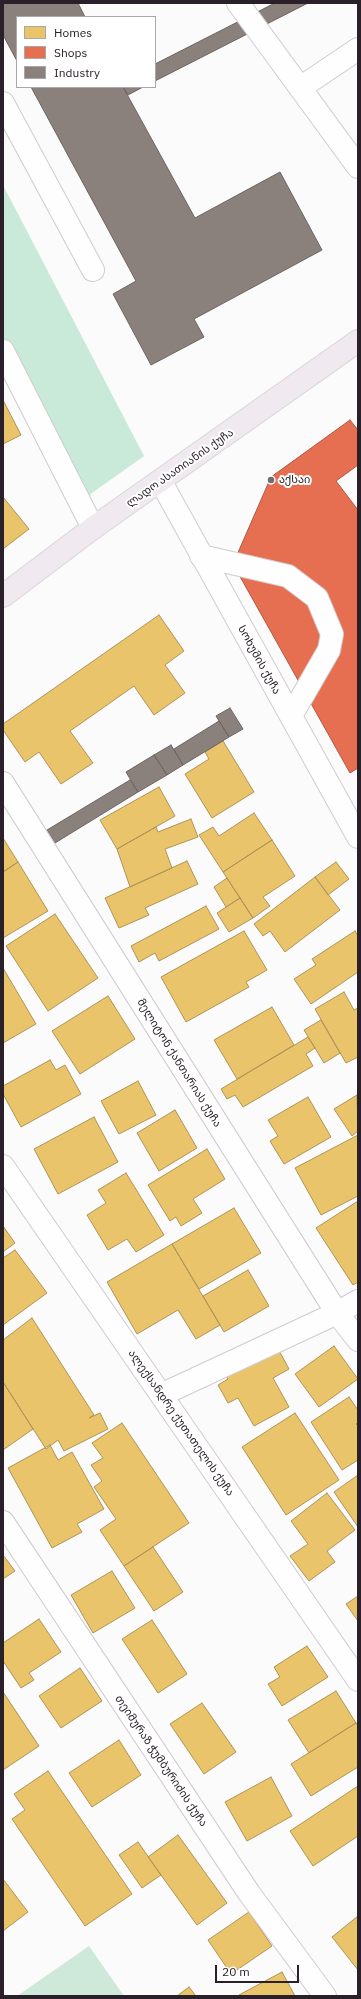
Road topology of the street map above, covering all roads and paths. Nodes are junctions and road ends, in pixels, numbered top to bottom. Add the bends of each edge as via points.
1 (238, 3) edge
2 (358, 49) edge
3 (300, 88) junction
4 (3, 103) edge
5 (358, 167) edge
6 (93, 270) dead end
7 (358, 341) edge
8 (3, 351) edge
9 (161, 482) junction
10 (93, 528) junction
11 (201, 556) junction
12 (3, 596) edge
13 (291, 716) junction
14 (3, 783) edge
15 (358, 837) edge
16 (3, 1166) edge
17 (358, 1301) edge
18 (337, 1313) junction
19 (358, 1340) edge
20 (161, 1394) junction
21 (3, 1522) edge
22 (358, 1680) edge
23 (325, 1996) edge

1 - 3 street
2 - 3 street
3 - 5 street
4 - 6 street
7 - 9 main road, ლადო ასათიანის ქუჩა
8 - 10 street
9 - 10 main road, ლადო ასათიანის ქუჩა
9 - 11 street, სოხუმის ქუჩა
10 - 12 main road, ლადო ასათიანის ქუჩა
11 - 13 street, სოხუმის ქუჩა
11 - 13 street via 288,576 317,598 332,634 329,650
13 - 15 street, სოხუმის ქუჩა
14 - 18 street, მელიტონ ქანთარიას ქუჩა
16 - 20 street, ალექსანდრე ქუთათელის ქუჩა
17 - 18 street
18 - 19 street, მელიტონ ქანთარიას ქუჩა
18 - 20 street
20 - 22 street, ალექსანდრე ქუთათელის ქუჩა
21 - 23 street, თეიმურაზ ჭუმბურიძის ქუჩა via 249,1893

